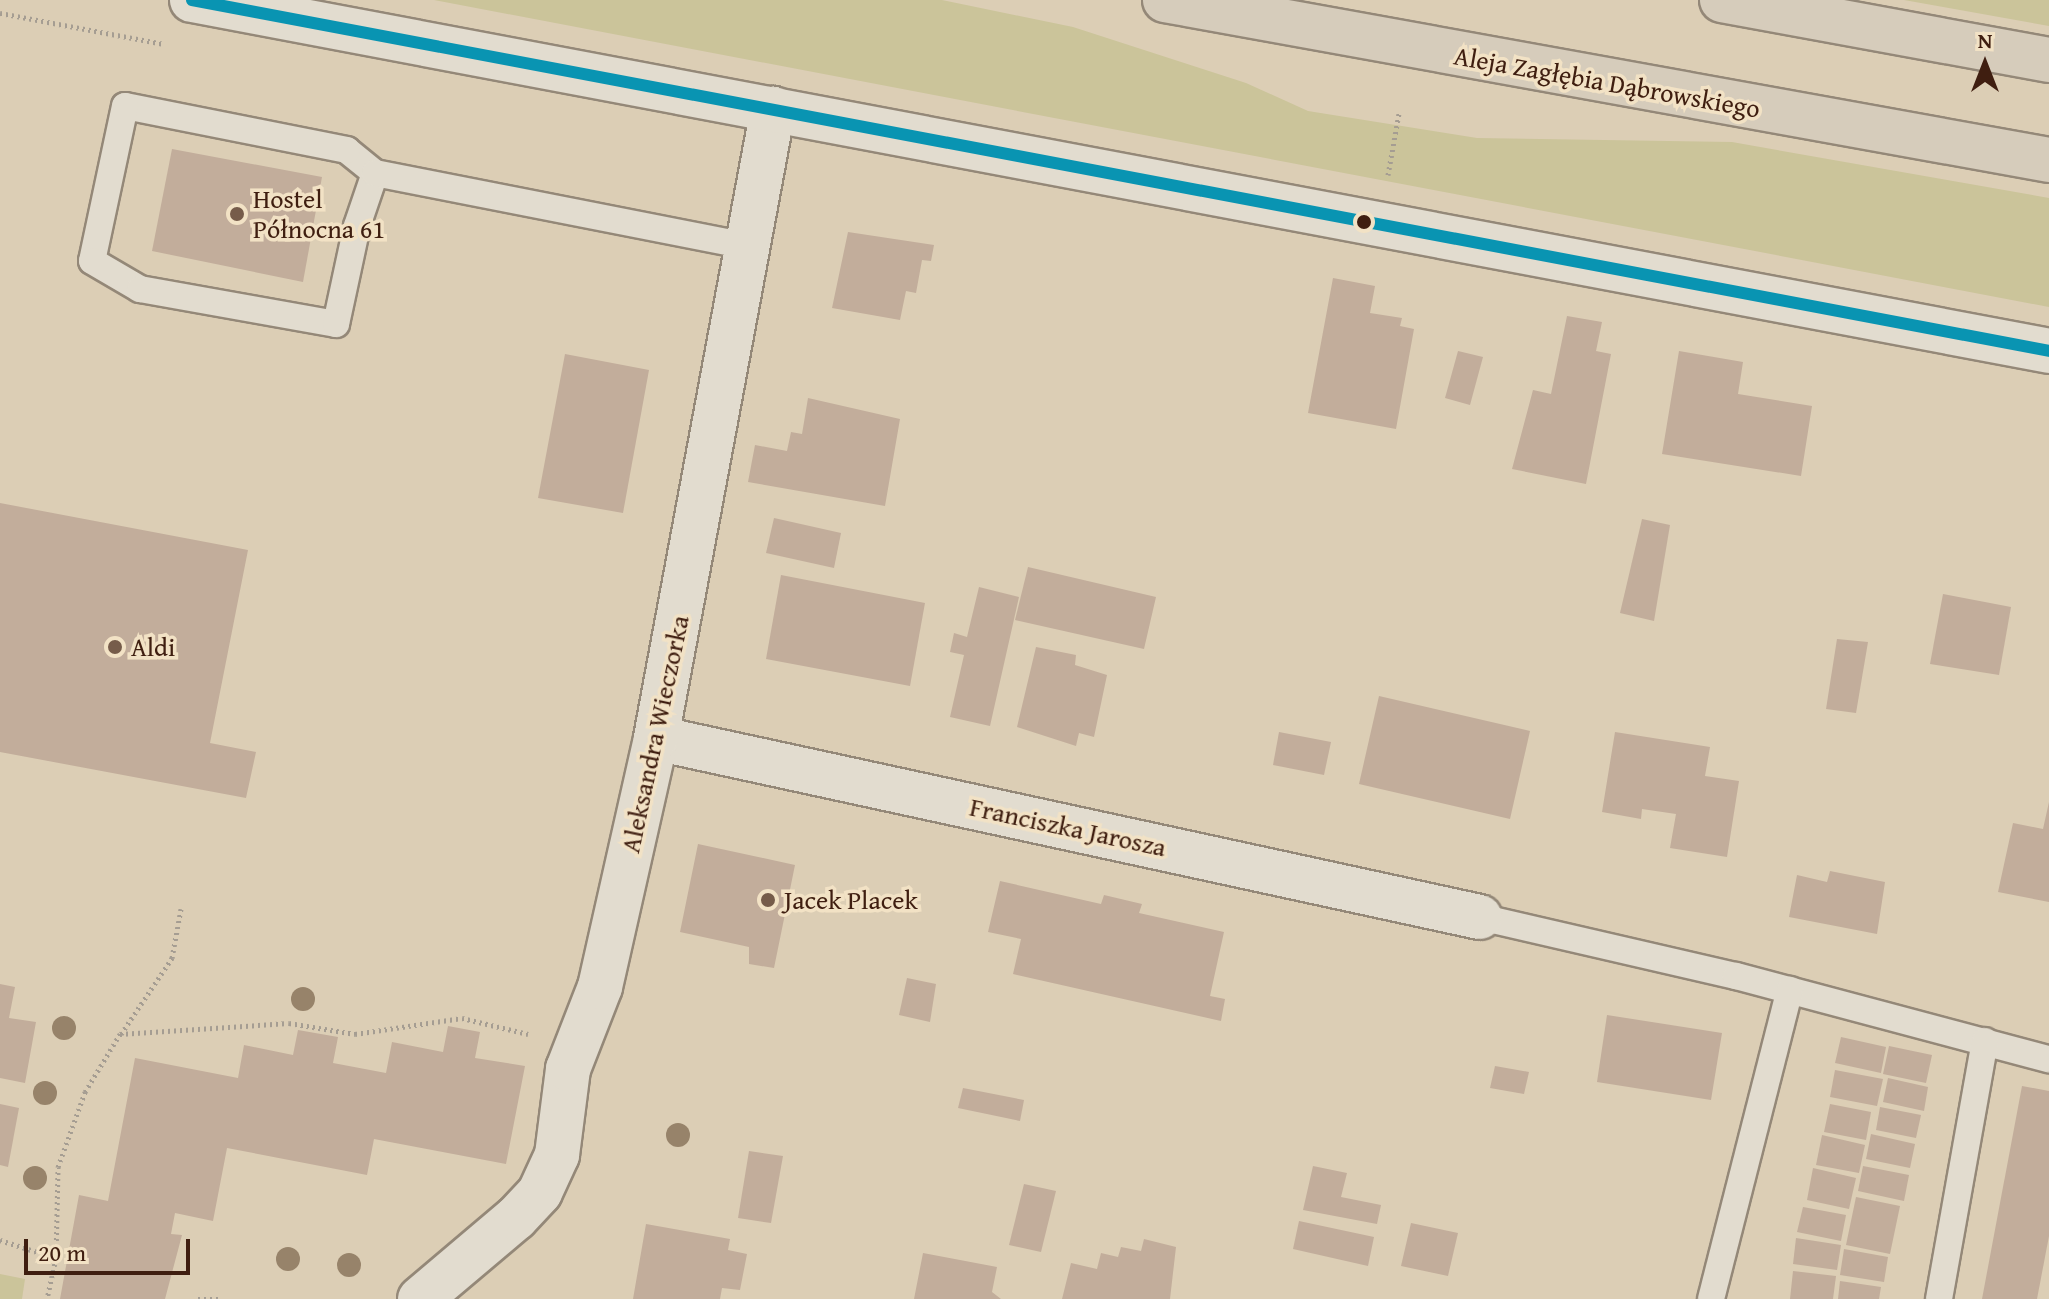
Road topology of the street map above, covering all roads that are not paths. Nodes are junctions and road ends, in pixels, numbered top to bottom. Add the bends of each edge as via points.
1 (192, 0) edge
2 (1165, 0) edge
3 (1722, 0) edge
4 (2049, 60) edge
5 (773, 109) junction
6 (2049, 160) edge
7 (375, 173) junction
8 (751, 247) junction
9 (2049, 351) edge
10 (656, 738) junction
11 (1480, 917) joint
12 (1790, 990) junction
13 (1985, 1041) junction
14 (2049, 1059) edge
15 (420, 1299) edge
16 (1711, 1299) edge
17 (1939, 1299) edge

1 - 5 street
2 - 6 main road, Aleja Zagłębia Dąbrowskiego
3 - 4 main road
5 - 8 street, Aleksandra Wieczorka
5 - 9 street
7 - 7 lane via 357,226 336,324 140,289 92,261 125,106 347,150
7 - 8 lane
8 - 10 street, Aleksandra Wieczorka
10 - 11 street, Franciszka Jarosza
10 - 15 street, Aleksandra Wieczorka via 600,987 568,1069 557,1155 540,1192
11 - 12 lane
12 - 13 lane
12 - 16 lane
13 - 14 lane
13 - 17 lane

